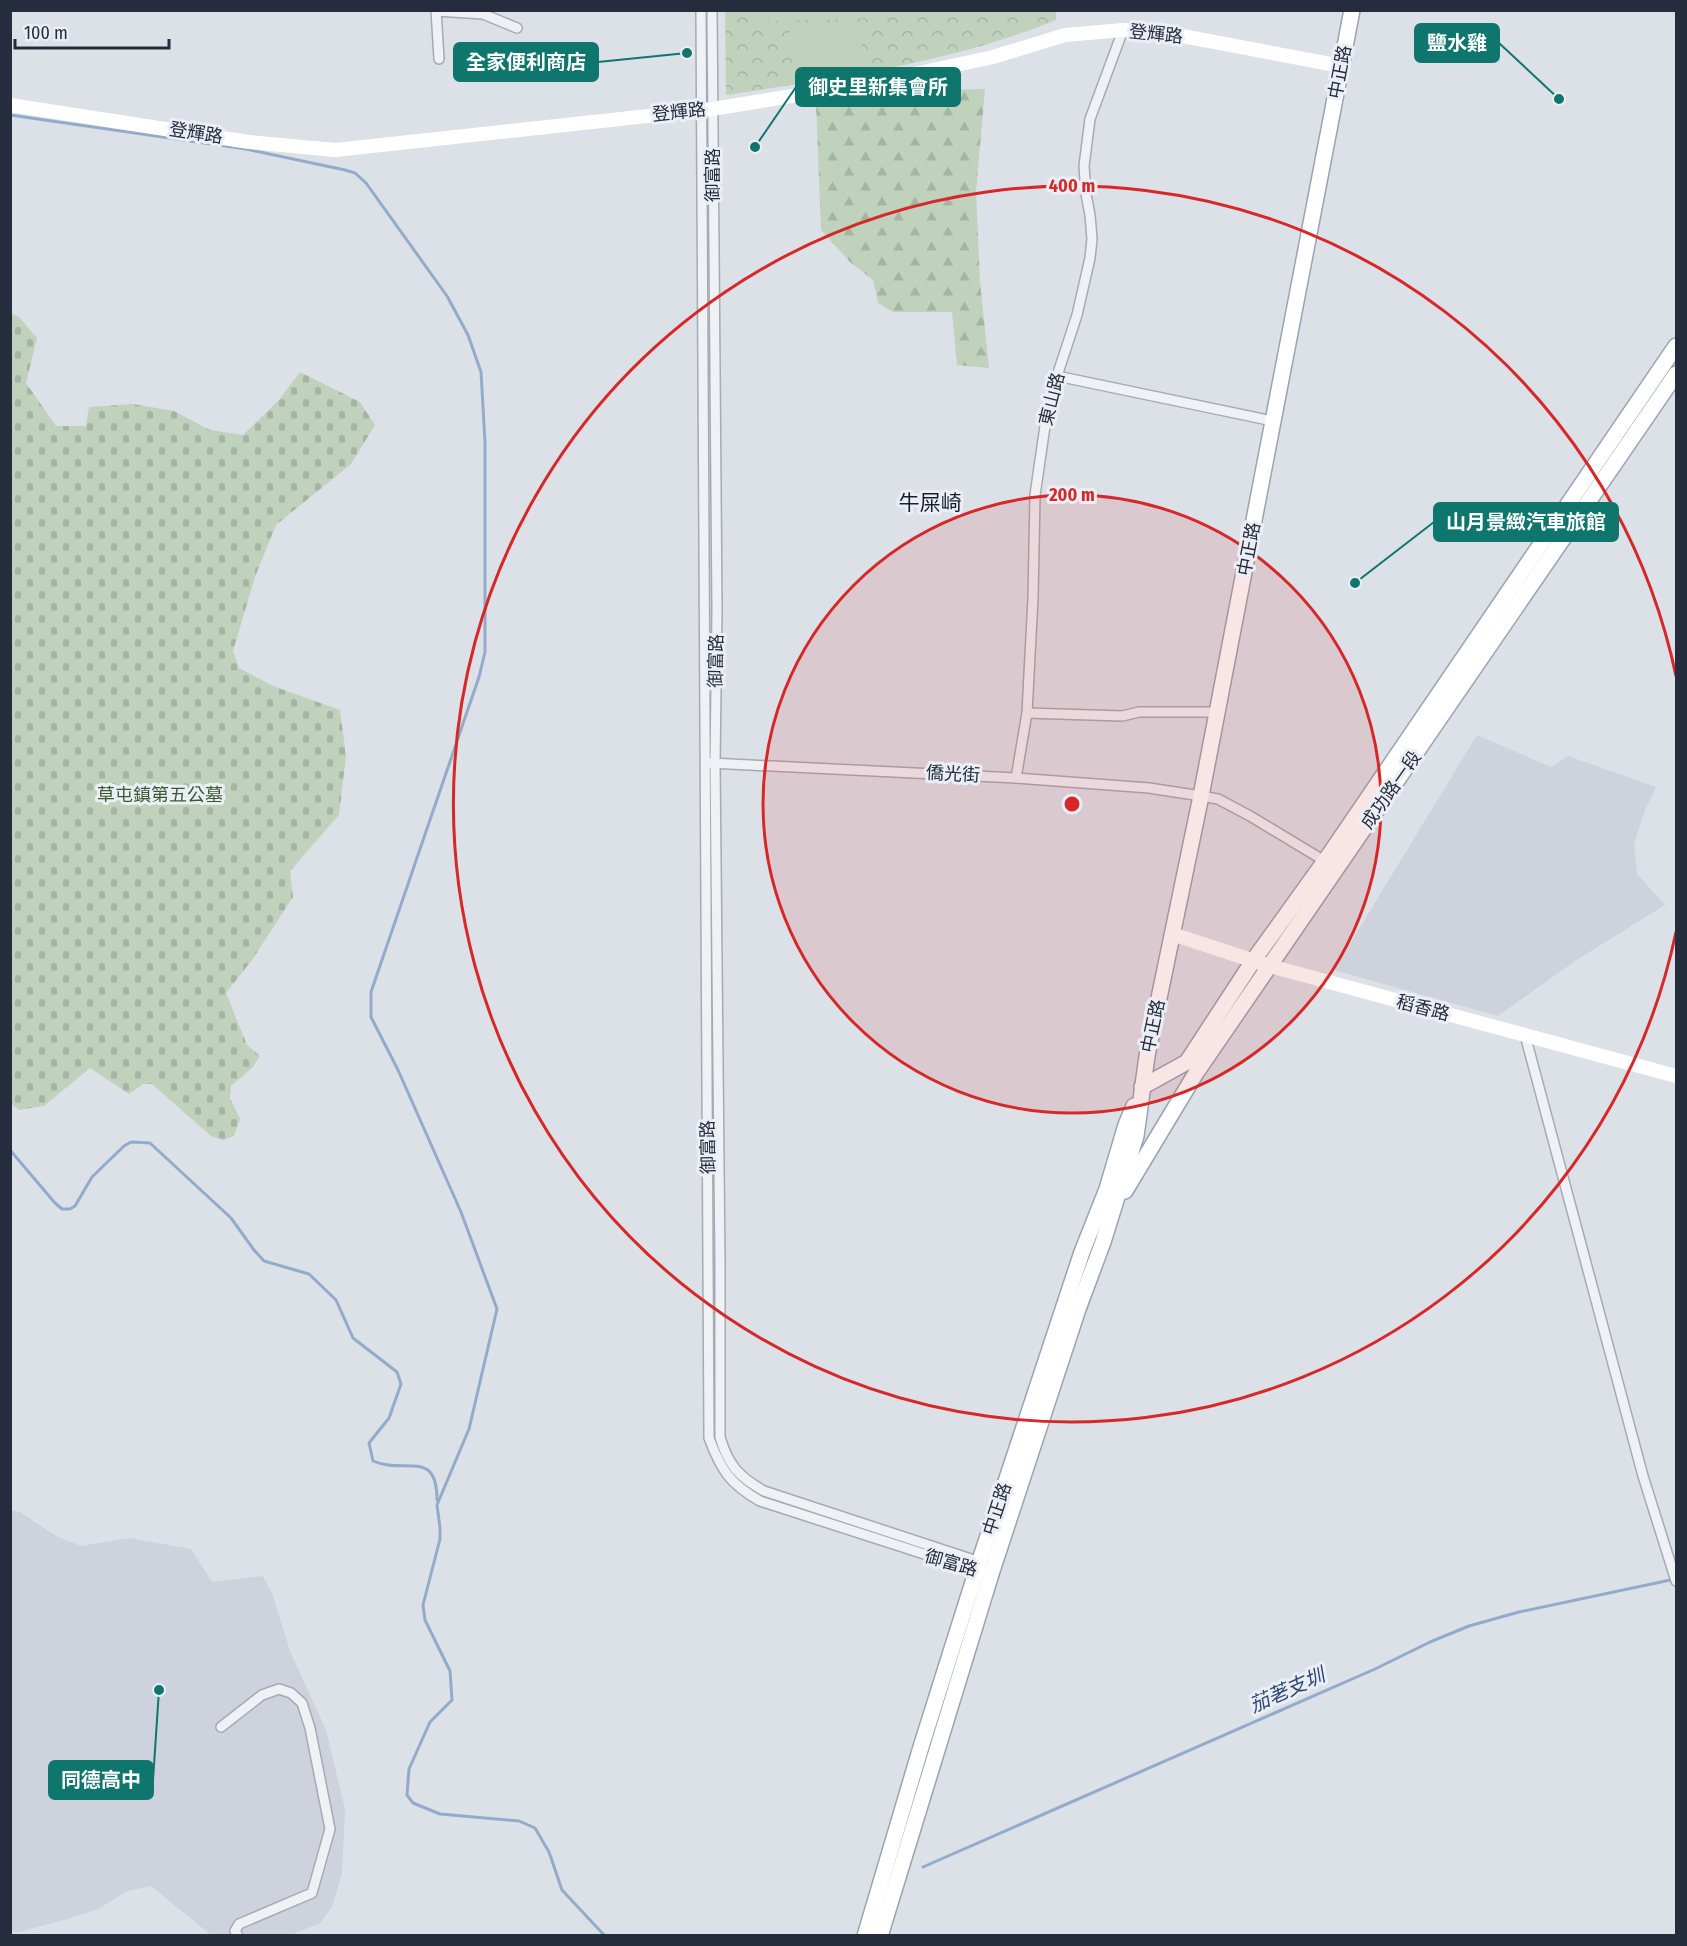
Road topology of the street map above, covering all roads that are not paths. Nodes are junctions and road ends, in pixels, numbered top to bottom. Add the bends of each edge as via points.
1 (701, 10) edge
2 (712, 10) edge
3 (1352, 10) edge
4 (436, 11) edge
5 (518, 28) dead end
6 (1123, 30) junction
7 (439, 60) dead end
8 (1341, 66) junction
9 (10, 105) edge
10 (707, 109) junction
11 (1677, 346) edge
12 (1677, 374) edge
13 (1057, 376) junction
14 (1273, 421) junction
15 (1218, 712) junction
16 (1027, 713) junction
17 (710, 763) junction
18 (1016, 778) junction
19 (1202, 796) junction
20 (1331, 864) junction
21 (1172, 934) junction
22 (1253, 961) junction
23 (1270, 966) junction
24 (1525, 1035) junction
25 (1677, 1076) edge
26 (1142, 1087) junction
27 (1113, 1212) junction
28 (982, 1570) junction
29 (1677, 1581) edge
30 (221, 1726) dead end
31 (238, 1935) edge
32 (864, 1935) edge
33 (880, 1935) edge

1 - 10 street, 御富路
2 - 10 street, 御富路
3 - 8 main road, 中正路
4 - 5 street via 483,14
4 - 7 street
6 - 8 street, 登輝路 via 1177,35
6 - 10 street, 登輝路 via 1065,35 993,57 872,83
6 - 13 street, 東山路 via 1090,119 1084,166 1092,239 1077,315
8 - 14 main road, 中正路
9 - 10 street, 登輝路 via 249,142 334,150
10 - 17 street, 御富路
11 - 20 main road, 成功路一段
12 - 20 main road, 成功路一段
13 - 14 street
13 - 16 street, 東山路 via 1044,426 1035,495
14 - 15 main road, 中正路
15 - 16 street via 1139,712 1122,716
15 - 19 main road, 中正路
16 - 18 street, 東山路
17 - 18 street, 僑光街
17 - 28 street, 御富路 via 720,1437 725,1455 737,1472 764,1491
18 - 19 street, 僑光街
19 - 20 street, 僑光街 via 1218,799
19 - 21 main road, 中正路
20 - 22 main road, 成功路一段
20 - 23 main road, 成功路一段
21 - 22 street, 稻香路
21 - 26 main road, 中正路
22 - 23 street, 稻香路
22 - 26 main road, 成功路一段 via 1187,1062
23 - 24 street, 稻香路
23 - 27 main road, 成功路一段 via 1196,1073
24 - 25 street, 稻香路
24 - 29 street via 1643,1476
26 - 27 main road, 中正路 via 1136,1136
26 - 28 main road, 中正路 via 1082,1252
27 - 28 main road, 中正路
28 - 32 main road, 中正路 via 921,1747
28 - 33 main road, 中正路
30 - 31 street via 262,1695 279,1689 302,1703 330,1829 312,1893 239,1924 235,1931

